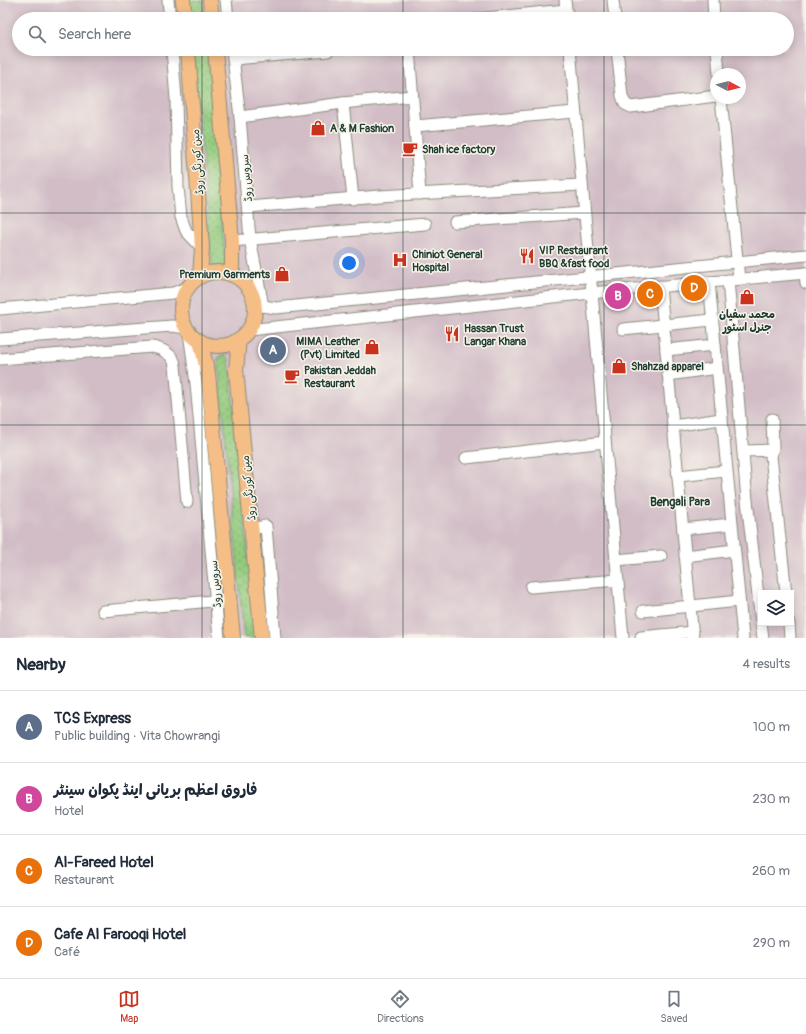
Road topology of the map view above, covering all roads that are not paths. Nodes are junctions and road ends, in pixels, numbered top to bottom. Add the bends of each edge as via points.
1 (168, 0) edge
2 (183, 0) edge
3 (210, 0) edge
4 (226, 0) edge
5 (613, 0) edge
6 (712, 0) edge
7 (566, 10) edge
8 (169, 12) edge
9 (184, 12) edge
10 (211, 12) edge
11 (227, 12) edge
12 (546, 12) edge
13 (614, 12) edge
14 (713, 12) edge
15 (173, 56) edge
16 (189, 56) edge
17 (216, 56) edge
18 (233, 56) edge
19 (409, 56) edge
20 (571, 56) edge
21 (618, 56) edge
22 (718, 56) edge
23 (719, 68) edge
24 (237, 87) junction
25 (219, 89) junction
26 (192, 96) junction
27 (412, 96) junction
28 (710, 97) edge
29 (176, 99) junction
30 (343, 103) junction
31 (722, 104) edge
32 (575, 112) junction
33 (240, 117) junction
34 (415, 126) junction
35 (581, 185) junction
36 (420, 194) junction
37 (353, 199) junction
38 (248, 207) junction
39 (584, 213) junction
40 (455, 222) dead end
41 (425, 224) dead end
42 (250, 239) junction
43 (232, 241) junction
44 (202, 248) junction
45 (806, 255) edge
46 (737, 262) junction
47 (232, 275) junction
48 (200, 276) junction
49 (590, 276) junction
50 (806, 276) edge
51 (733, 279) junction
52 (709, 282) junction
53 (660, 286) junction
54 (188, 288) junction
55 (591, 293) junction
56 (258, 304) junction
57 (0, 309) edge
58 (712, 320) junction
59 (664, 325) junction
60 (623, 329) dead end
61 (188, 330) junction
62 (244, 334) junction
63 (0, 339) edge
64 (200, 341) junction
65 (715, 345) junction
66 (666, 350) junction
67 (0, 359) edge
68 (717, 368) junction
69 (668, 375) junction
70 (202, 384) junction
71 (177, 386) junction
72 (721, 419) junction
73 (772, 419) dead end
74 (673, 426) junction
75 (605, 442) junction
76 (773, 450) junction
77 (744, 451) junction
78 (466, 458) dead end
79 (726, 471) junction
80 (678, 476) junction
81 (187, 502) dead end
82 (731, 524) junction
83 (252, 529) junction
84 (683, 529) junction
85 (734, 550) junction
86 (661, 556) dead end
87 (686, 556) junction
88 (616, 560) junction
89 (618, 580) junction
90 (531, 587) dead end
91 (786, 590) edge
92 (758, 593) edge
93 (223, 600) junction
94 (739, 601) junction
95 (690, 606) junction
96 (103, 611) dead end
97 (643, 611) dead end
98 (761, 626) edge
99 (789, 626) edge
100 (693, 635) edge
101 (641, 637) edge
102 (219, 638) edge
103 (233, 638) edge
104 (262, 638) edge
105 (275, 638) edge
106 (624, 638) edge
107 (743, 638) edge
108 (763, 638) edge
109 (790, 638) edge

1 - 8 street
2 - 9 main road
3 - 10 main road
4 - 11 street
5 - 13 street
6 - 14 street
7 - 12 street
15 - 29 street
16 - 26 main road, مین کورنگی روڈ
17 - 25 main road
18 - 24 street, سروس روڈ
19 - 27 street
20 - 32 street
21 - 28 street via 625,104 632,107
22 - 23 street
24 - 25 street
24 - 33 street, سروس روڈ
25 - 43 main road
26 - 29 street
26 - 44 main road, مین کورنگی روڈ
27 - 30 street
27 - 34 street
29 - 44 street via 181,217 186,231
30 - 33 street
30 - 37 street
31 - 46 street
32 - 34 street
32 - 35 street
33 - 38 street, سروس روڈ
34 - 36 street
35 - 36 street
35 - 39 street
36 - 37 street
37 - 38 street
38 - 42 street, سروس روڈ
39 - 40 street
39 - 49 street
41 - 42 street
42 - 43 street
42 - 56 street, سروس روڈ
43 - 47 main road
44 - 48 main road, مین کورنگی روڈ
45 - 46 street
46 - 49 street
46 - 51 street
47 - 48 main road via 220,272
47 - 56 main road via 247,286
48 - 54 main road
49 - 55 street
49 - 56 street via 276,308
50 - 51 street
51 - 52 street
51 - 77 street
52 - 53 street
52 - 58 street
53 - 55 street
53 - 59 street
54 - 57 street via 173,293
54 - 61 main road via 181,307 182,318
55 - 62 street
55 - 75 street
56 - 62 main road
58 - 59 street
58 - 65 street
59 - 60 street
59 - 66 street
61 - 63 street via 172,326
61 - 64 main road
61 - 70 street
62 - 64 main road via 230,344 220,346
62 - 83 main road, مین کورنگی روڈ via 236,370
64 - 70 main road
65 - 66 street
65 - 68 street
66 - 69 street
67 - 71 street via 152,347 174,361
68 - 69 street
68 - 72 street
69 - 74 street
70 - 71 street
70 - 93 main road
71 - 81 street
72 - 74 street
72 - 79 street
73 - 76 street
74 - 80 street
75 - 78 street
75 - 88 street
76 - 77 street
76 - 91 street
77 - 92 street
79 - 80 street
79 - 82 street
80 - 84 street
82 - 84 street
82 - 85 street
83 - 104 main road, مین کورنگی روڈ
83 - 105 street via 266,526
84 - 87 street
85 - 87 street
85 - 94 street
86 - 88 street
87 - 95 street
88 - 89 street
89 - 90 street
89 - 106 street
93 - 96 street
93 - 102 street, سروس روڈ
93 - 103 main road
94 - 95 street
94 - 107 street
95 - 97 street
95 - 100 street
98 - 108 street
99 - 109 street
100 - 101 street

